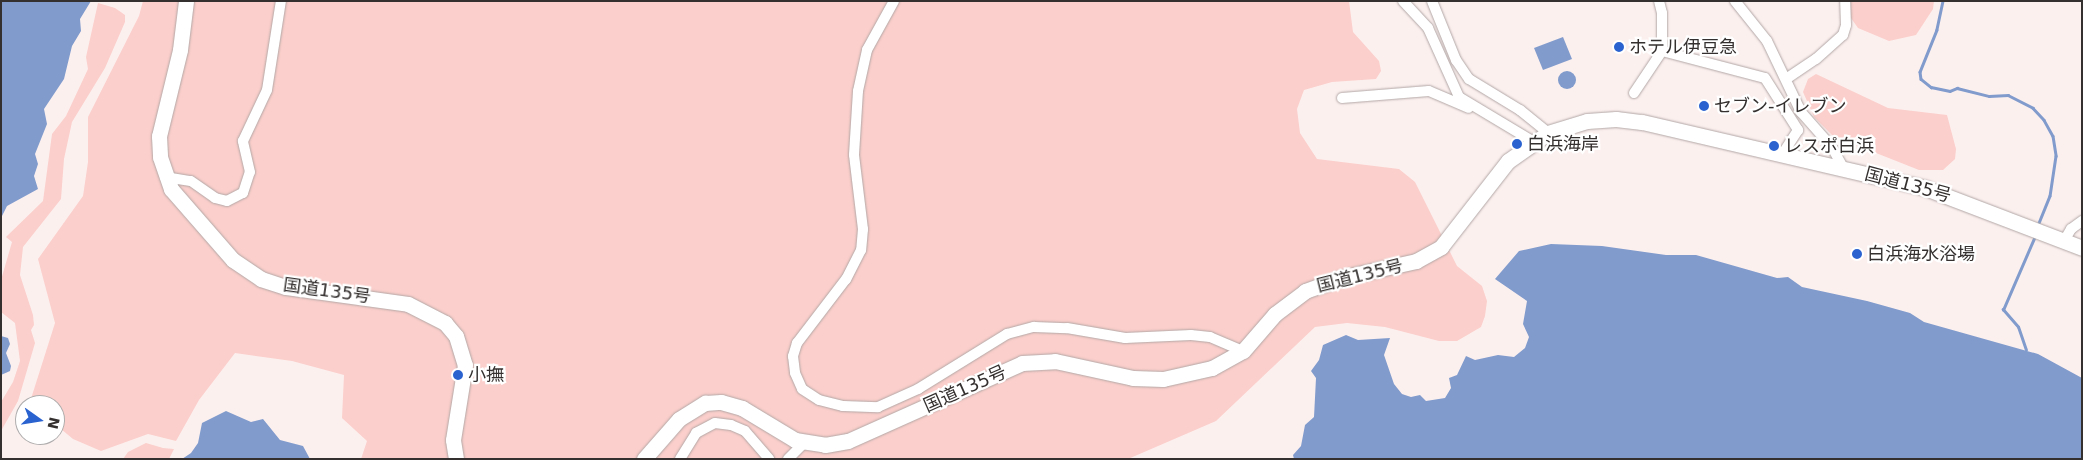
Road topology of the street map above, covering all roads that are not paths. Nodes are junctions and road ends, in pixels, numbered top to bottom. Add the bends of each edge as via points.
1 (186, 1) edge
2 (281, 1) edge
3 (894, 1) edge
4 (1403, 1) edge
5 (1432, 1) edge
6 (1659, 1) edge
7 (1735, 1) edge
8 (1846, 1) edge
9 (1662, 51) junction
10 (1786, 79) junction
11 (1634, 93) dead end
12 (1342, 98) dead end
13 (1476, 108) junction
14 (1548, 133) junction
15 (1534, 142) junction
16 (1782, 154) junction
17 (1843, 168) junction
18 (165, 177) junction
19 (2082, 221) edge
20 (2064, 241) junction
21 (2082, 248) edge
22 (1243, 351) junction
23 (804, 443) junction
24 (456, 459) edge
25 (644, 459) edge
26 (680, 459) edge
27 (769, 459) edge
28 (788, 459) edge

1 - 18 highway, 国道135号 via 180,50 159,136
2 - 18 street via 267,90 243,141 250,172 243,193 227,201 216,198 192,181
3 - 22 street via 867,50 858,91 854,155 863,229 861,250 846,279 797,343 793,356 795,373 802,389 819,400 843,406 878,407 918,389 1007,334 1034,327 1067,328 1125,338 1191,335 1210,338
4 - 13 street via 1428,28 1456,93
5 - 14 street via 1456,60 1469,79 1520,110
6 - 9 street
7 - 10 street via 1767,41
8 - 10 street via 1843,34 1816,59
9 - 11 street
9 - 16 street via 1765,78 1798,130
10 - 17 street via 1801,112 1832,146
12 - 13 street via 1429,91 1451,103
13 - 15 street
14 - 15 highway, 国道135号
14 - 16 highway, 国道135号 via 1587,121 1616,119
15 - 22 highway, 国道135号 via 1508,161 1441,247 1416,261 1344,277 1305,290 1275,314
16 - 17 highway, 国道135号
17 - 20 highway, 国道135号 via 1925,188
18 - 24 highway, 国道135号 via 186,210 207,233 233,260 261,279 302,290 408,304 445,323 456,336 465,365 453,440
19 - 20 street via 2071,229
20 - 21 highway, 国道135号
22 - 23 highway, 国道135号 via 1212,368 1163,379 1133,378 1056,361 1022,363 848,441 825,446
23 - 25 highway, 国道135号 via 742,408 721,402 705,403 679,420
23 - 28 street
26 - 27 street via 696,433 715,423 745,431

